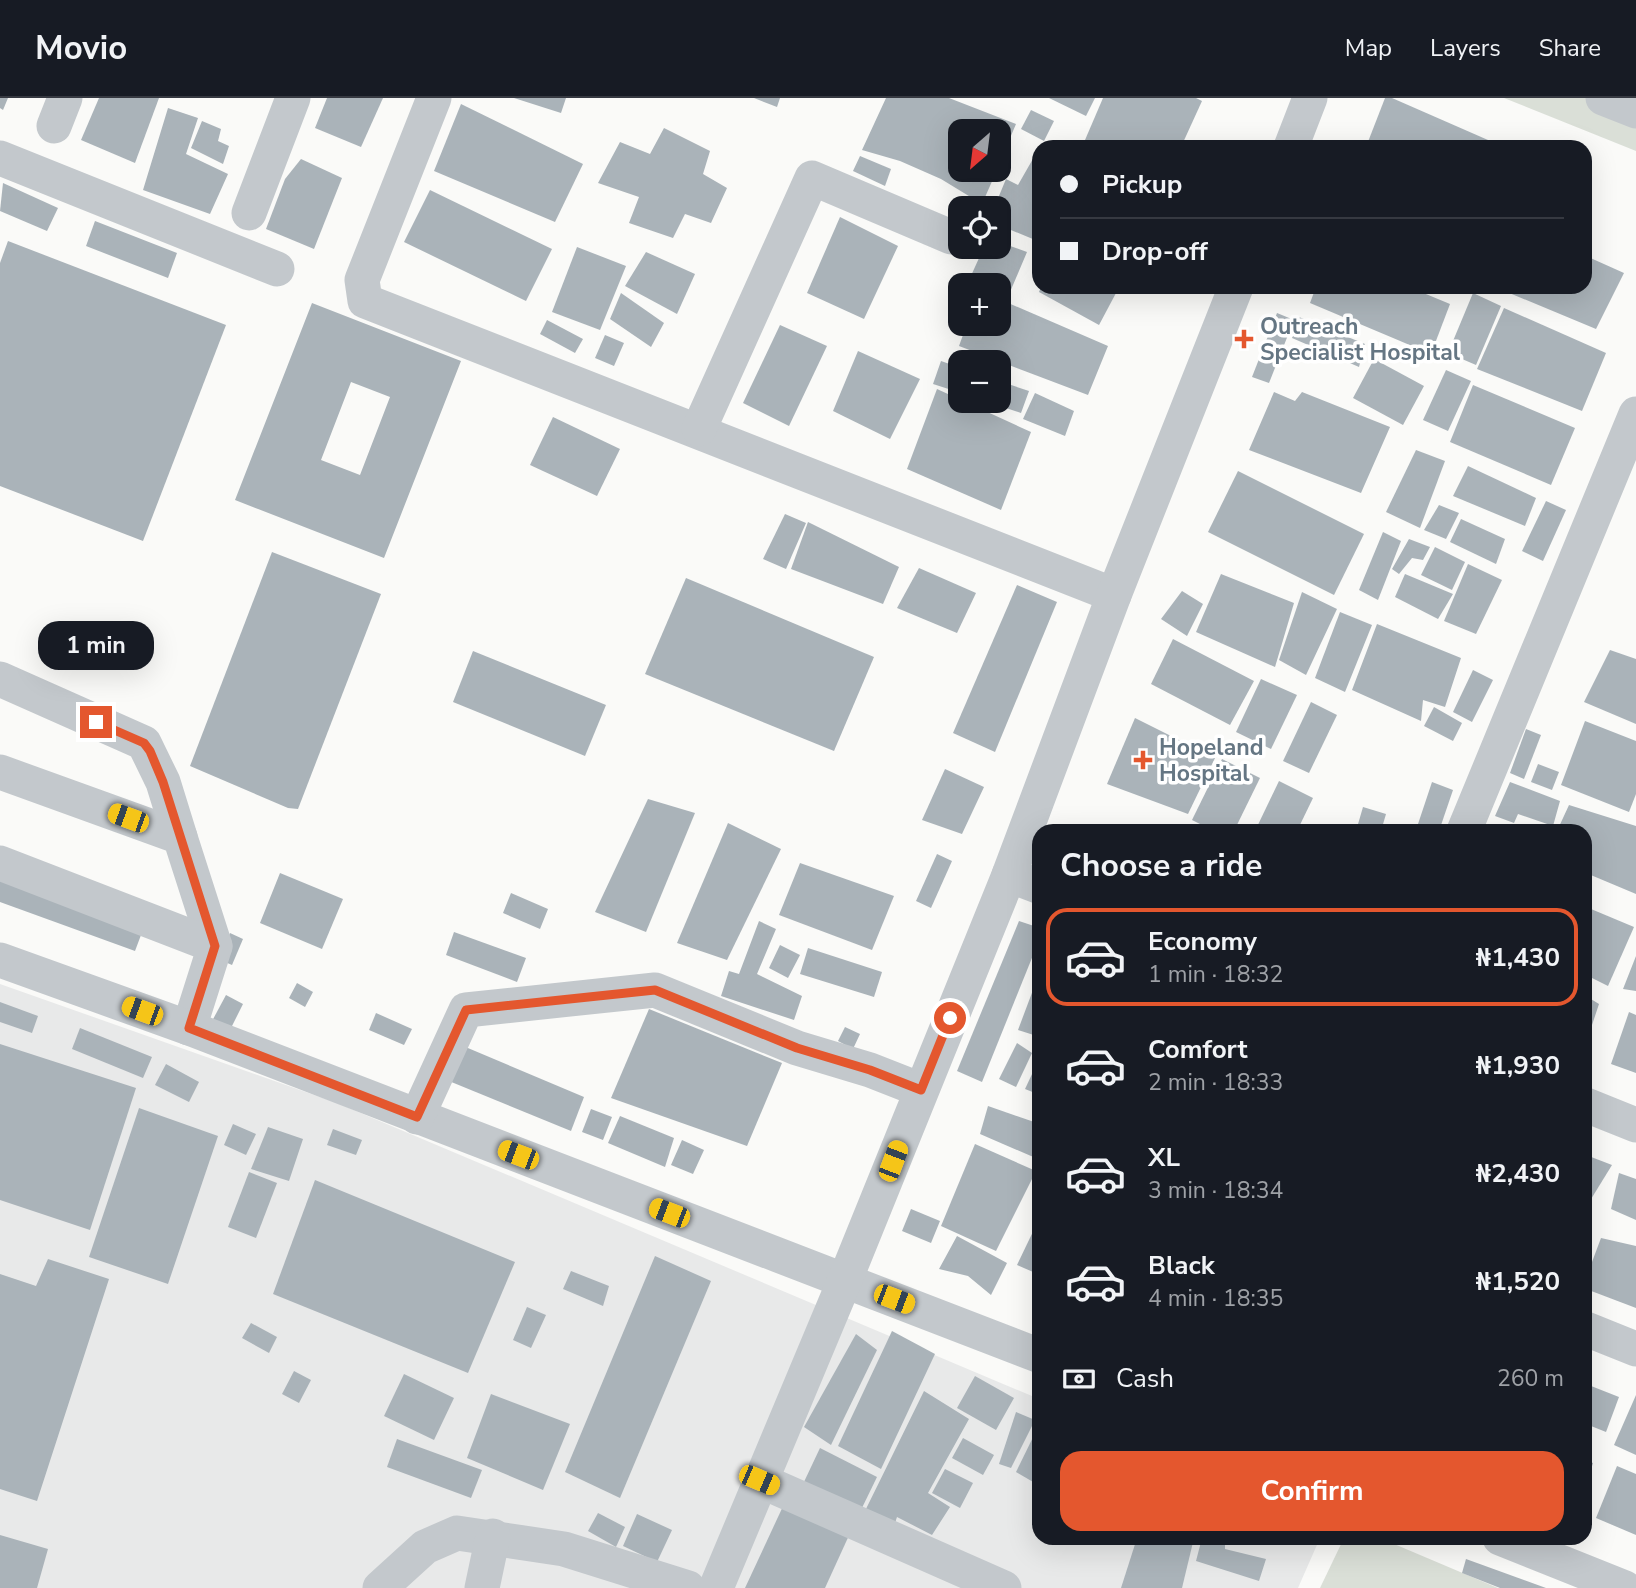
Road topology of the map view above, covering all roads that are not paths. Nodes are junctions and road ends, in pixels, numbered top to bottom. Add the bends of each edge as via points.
1 (293, 98) edge
2 (434, 98) edge
3 (1310, 98) edge
4 (1603, 98) edge
5 (1636, 111) edge
6 (1294, 140) edge
7 (0, 158) edge
8 (248, 213) dead end
9 (948, 236) edge
10 (277, 269) dead end
11 (1233, 294) edge
12 (1636, 414) edge
13 (699, 429) junction
14 (1114, 595) junction
15 (0, 680) edge
16 (0, 772) edge
17 (1042, 824) edge
18 (1467, 824) edge
19 (180, 837) junction
20 (1032, 856) edge
21 (0, 863) edge
22 (1024, 881) edge
23 (215, 946) junction
24 (0, 960) edge
25 (189, 1028) junction
26 (921, 1090) junction
27 (1592, 1107) edge
28 (417, 1117) junction
29 (1636, 1125) edge
30 (845, 1280) junction
31 (1592, 1331) edge
32 (1636, 1349) edge
33 (1032, 1353) edge
34 (759, 1480) junction
35 (493, 1536) junction
36 (1518, 1545) edge
37 (380, 1588) edge
38 (482, 1588) edge
39 (688, 1588) edge
40 (716, 1588) edge
41 (1004, 1588) edge
42 (1625, 1588) edge

1 - 8 street
2 - 13 street via 362,280 365,301
3 - 6 street
4 - 5 street
7 - 10 street
9 - 13 street via 812,178
11 - 14 street
12 - 18 street
13 - 14 street
14 - 17 street
15 - 19 street via 144,743 163,782
16 - 19 street
19 - 23 street
20 - 22 street
21 - 23 street
22 - 26 street
23 - 25 street
24 - 25 street
25 - 28 street
26 - 28 street via 797,1048 655,990 466,1010
26 - 30 street
27 - 29 street
28 - 30 street
30 - 33 street
30 - 34 street
31 - 32 street
34 - 40 street
34 - 41 street
35 - 37 street via 457,1533 425,1547
35 - 38 street
35 - 39 street via 564,1549
36 - 42 street

